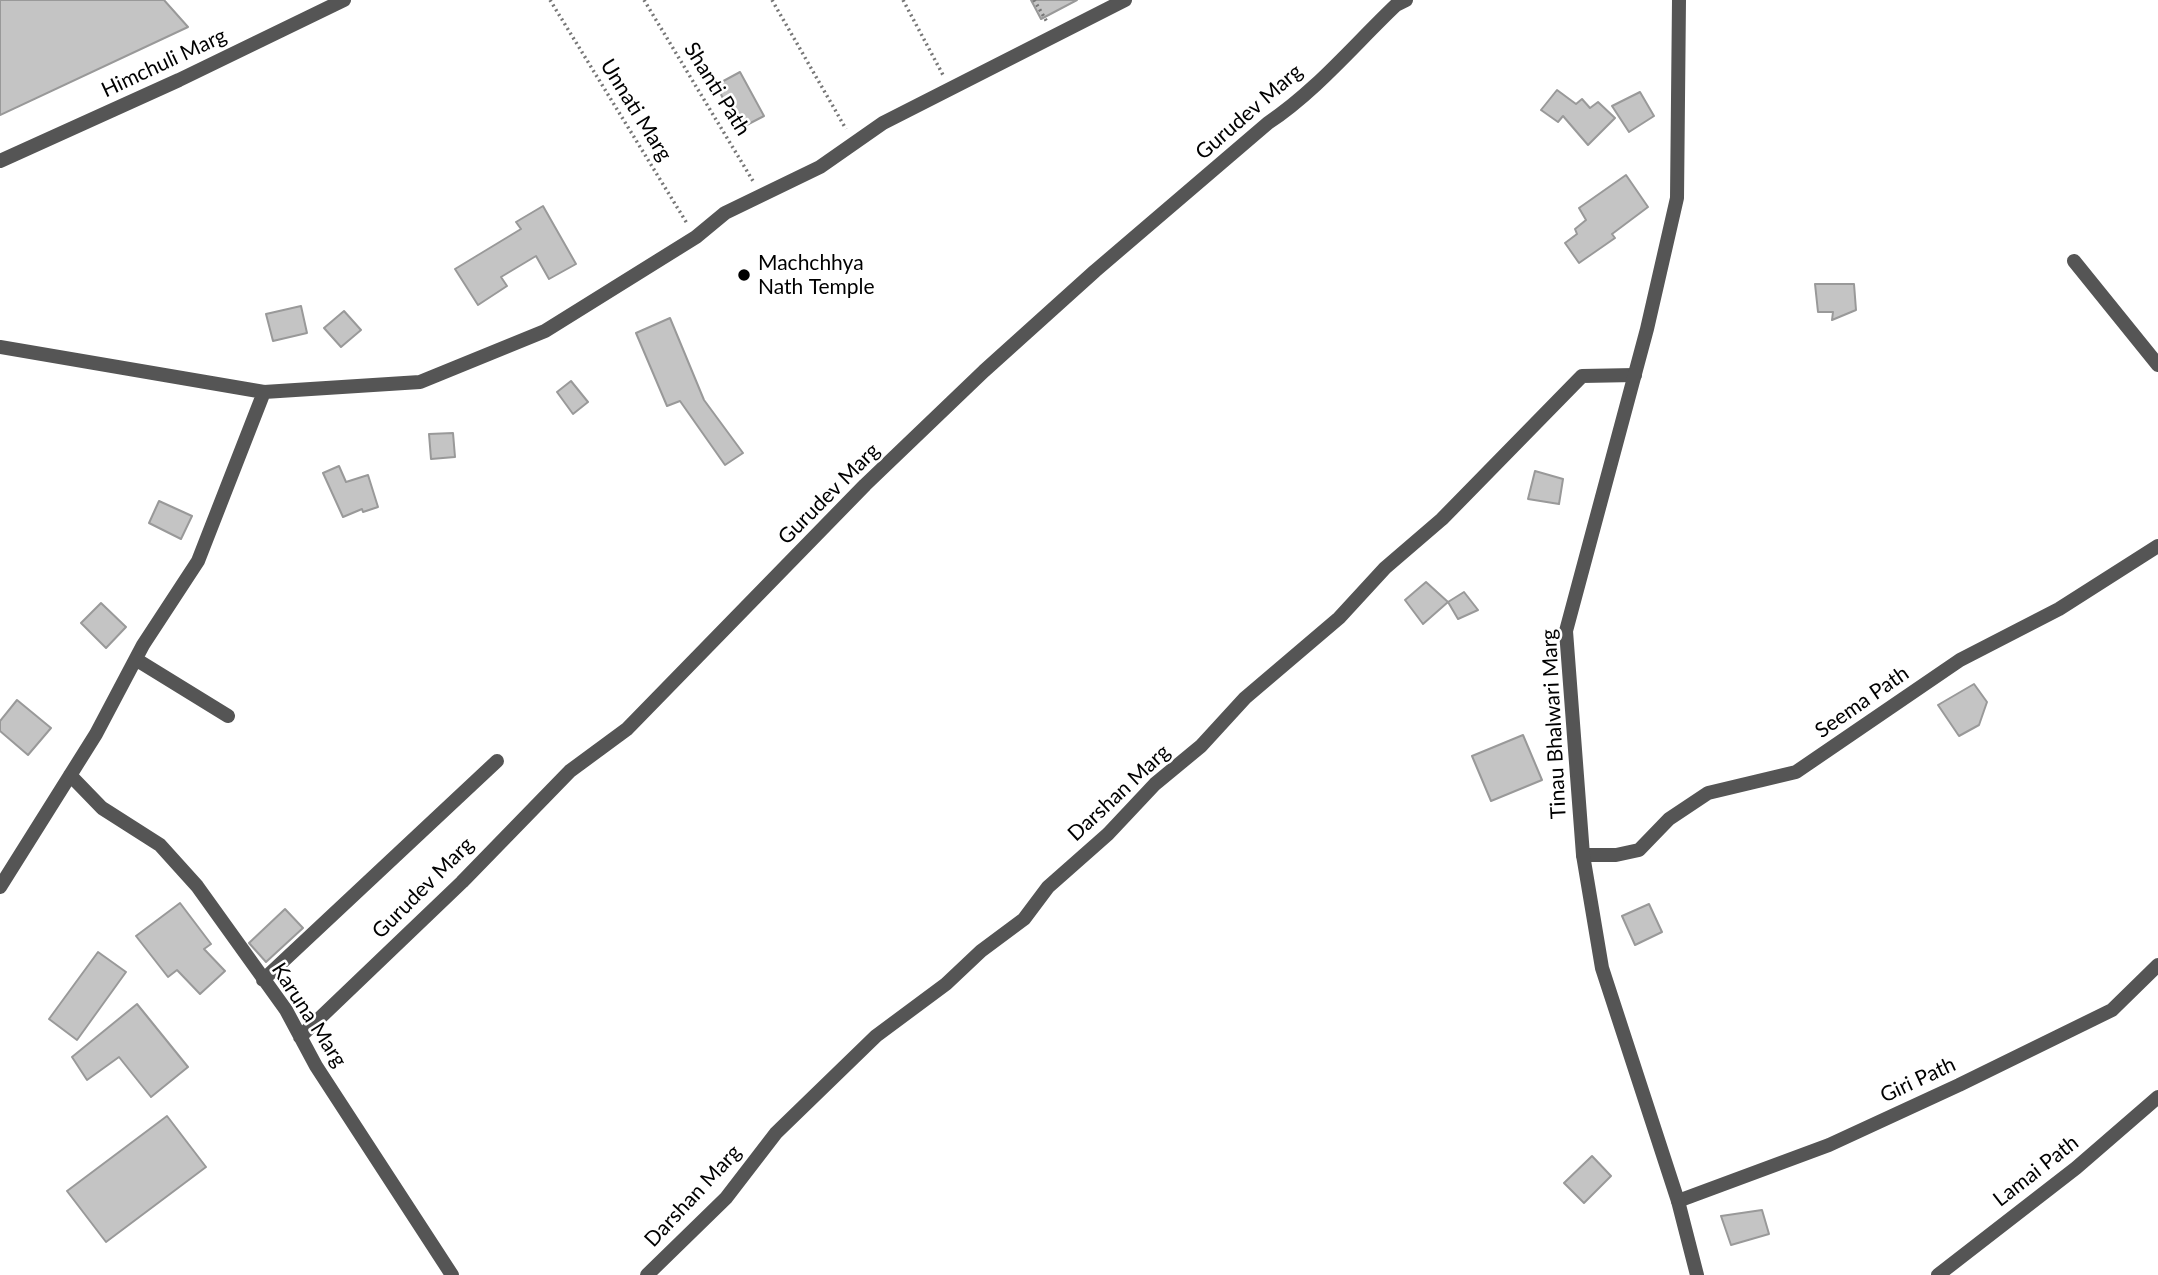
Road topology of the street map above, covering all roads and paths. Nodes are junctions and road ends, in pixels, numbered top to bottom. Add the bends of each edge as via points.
1 (344, 0) edge
2 (550, 0) edge
3 (644, 0) edge
4 (772, 0) edge
5 (903, 0) edge
6 (1034, 0) edge
7 (1125, 0) edge
8 (1406, 0) edge
9 (1679, 0) edge
10 (1056, 37) junction
11 (951, 90) junction
12 (854, 143) junction
13 (0, 160) edge
14 (761, 195) junction
15 (696, 237) junction
16 (2074, 261) dead end
17 (0, 347) edge
18 (2158, 365) edge
19 (1634, 375) junction
20 (264, 392) junction
21 (2158, 546) edge
22 (137, 660) junction
23 (228, 716) dead end
24 (497, 761) dead end
25 (70, 775) junction
26 (1583, 855) junction
27 (0, 887) edge
28 (2158, 965) edge
29 (263, 979) junction
30 (300, 1037) junction
31 (2158, 1097) edge
32 (1678, 1201) junction
33 (452, 1275) edge
34 (648, 1275) edge
35 (1698, 1275) edge
36 (1938, 1275) edge

1 - 13 street, Himchuli Marg
2 - 15 path, Unnati Marg
3 - 14 path, Shanti Path
4 - 12 path
5 - 11 path
6 - 10 path
7 - 10 street
8 - 30 street, Gurudev Marg via 1341,57 1298,103 1268,123 984,371 865,485 627,729 570,771
9 - 19 street, Tinau Bhalwari Marg via 1678,198
10 - 11 street
11 - 12 street via 883,123
12 - 14 street via 820,167
14 - 15 street via 725,213
15 - 20 street via 545,331 420,382
16 - 18 street
17 - 20 street
19 - 26 street, Tinau Bhalwari Marg via 1566,631
19 - 34 street, Darshan Marg via 1582,376 1557,398 1442,519 1155,784 1048,887 1024,919 876,1036 776,1133 726,1198
20 - 22 street via 198,561
21 - 26 street, Seema Path via 2059,609 1960,660 1796,772 1707,793 1669,819 1640,850
22 - 23 street
22 - 25 street
24 - 29 street
25 - 27 street
25 - 29 street, Karuna Marg via 102,808 160,845 197,886
26 - 32 street, Tinau Bhalwari Marg via 1602,968
28 - 32 street, Giri Path via 2112,1010 1829,1145
29 - 30 street, Karuna Marg
30 - 33 street, Karuna Marg
31 - 36 street, Lamai Path via 2076,1168
32 - 35 street, Tinau Bhalwari Marg

